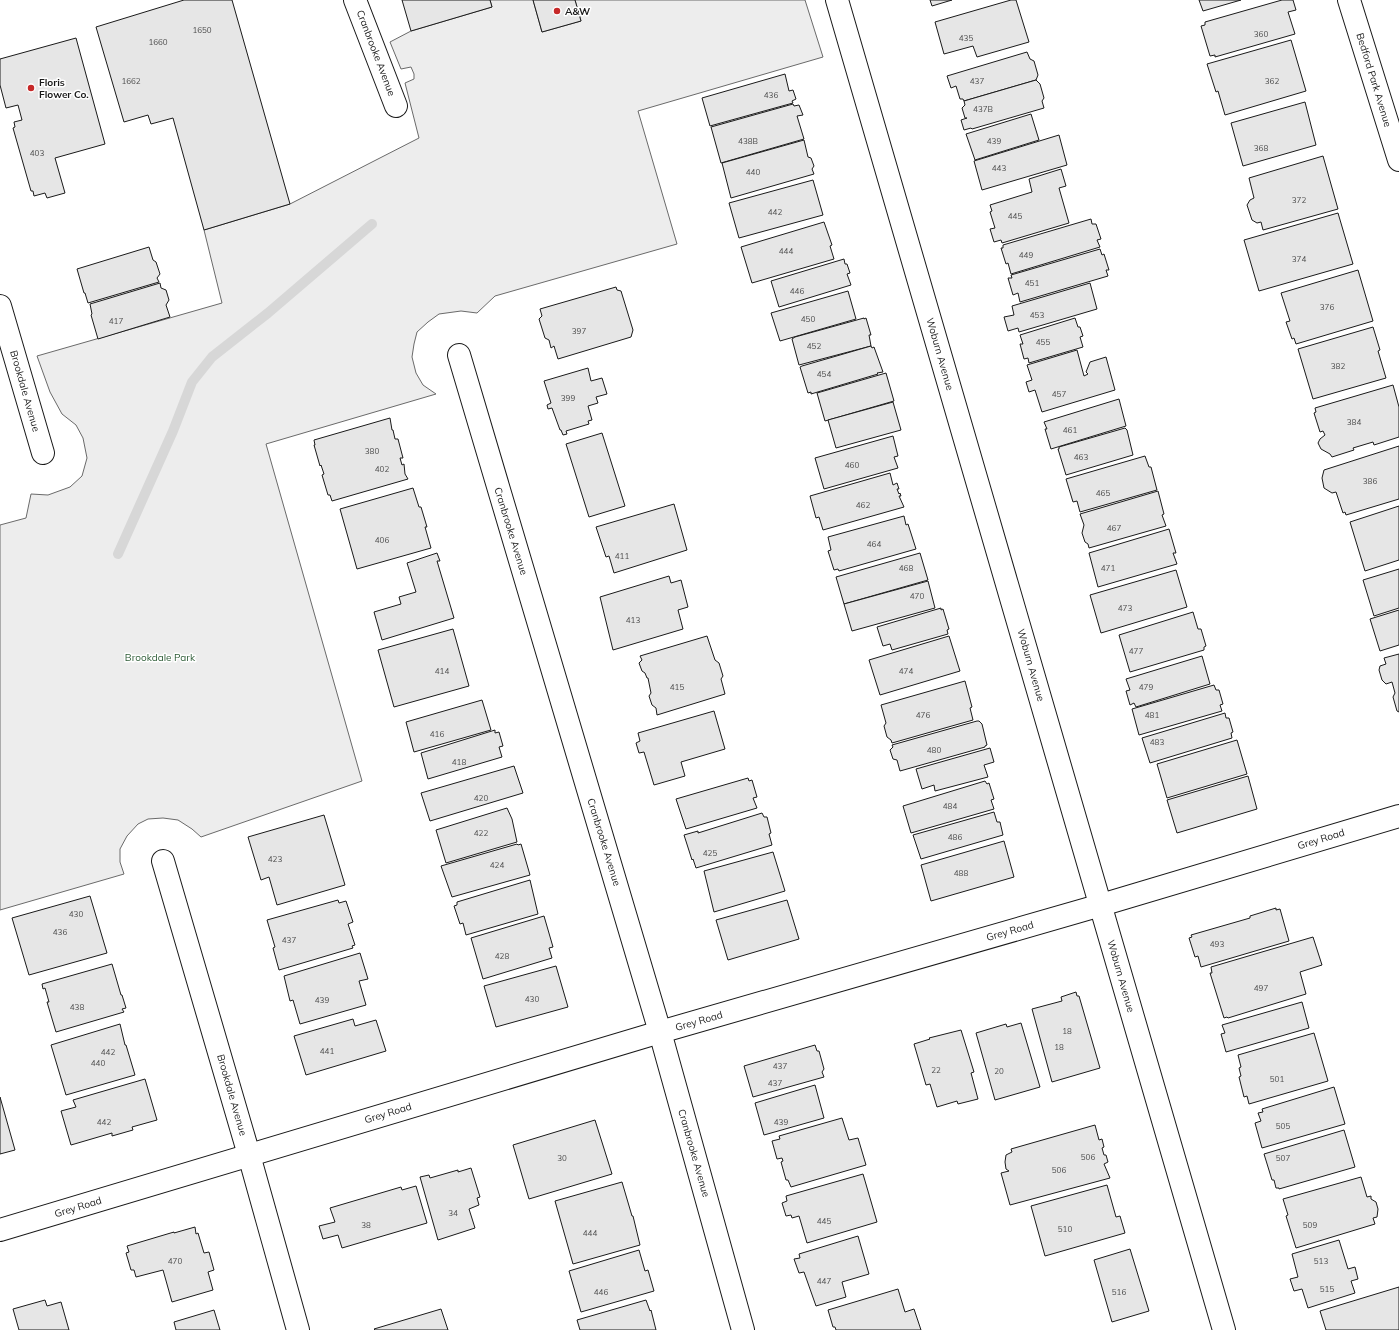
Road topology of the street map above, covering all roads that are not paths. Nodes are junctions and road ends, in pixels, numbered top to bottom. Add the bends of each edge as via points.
1 (355, 0) edge
2 (837, 0) edge
3 (1349, 0) edge
4 (396, 106) dead end
5 (1399, 160) edge
6 (0, 306) edge
7 (459, 356) dead end
8 (43, 453) dead end
9 (1399, 816) edge
10 (163, 861) dead end
11 (1101, 905) junction
12 (660, 1032) junction
13 (249, 1155) junction
14 (0, 1230) edge
15 (298, 1330) edge
16 (743, 1330) edge
17 (1224, 1330) edge

1 - 4 street, Cranbrooke Avenue
2 - 11 street, Woburn Avenue
3 - 5 street, Bedford Park Avenue
6 - 8 street, Brookdale Avenue
7 - 12 street, Cranbrooke Avenue
9 - 11 street, Grey Road
10 - 13 street, Brookdale Avenue
11 - 12 street, Grey Road
11 - 17 street, Woburn Avenue
12 - 13 street, Grey Road
12 - 16 street, Cranbrooke Avenue
13 - 14 street, Grey Road
13 - 15 street, Brookdale Avenue

